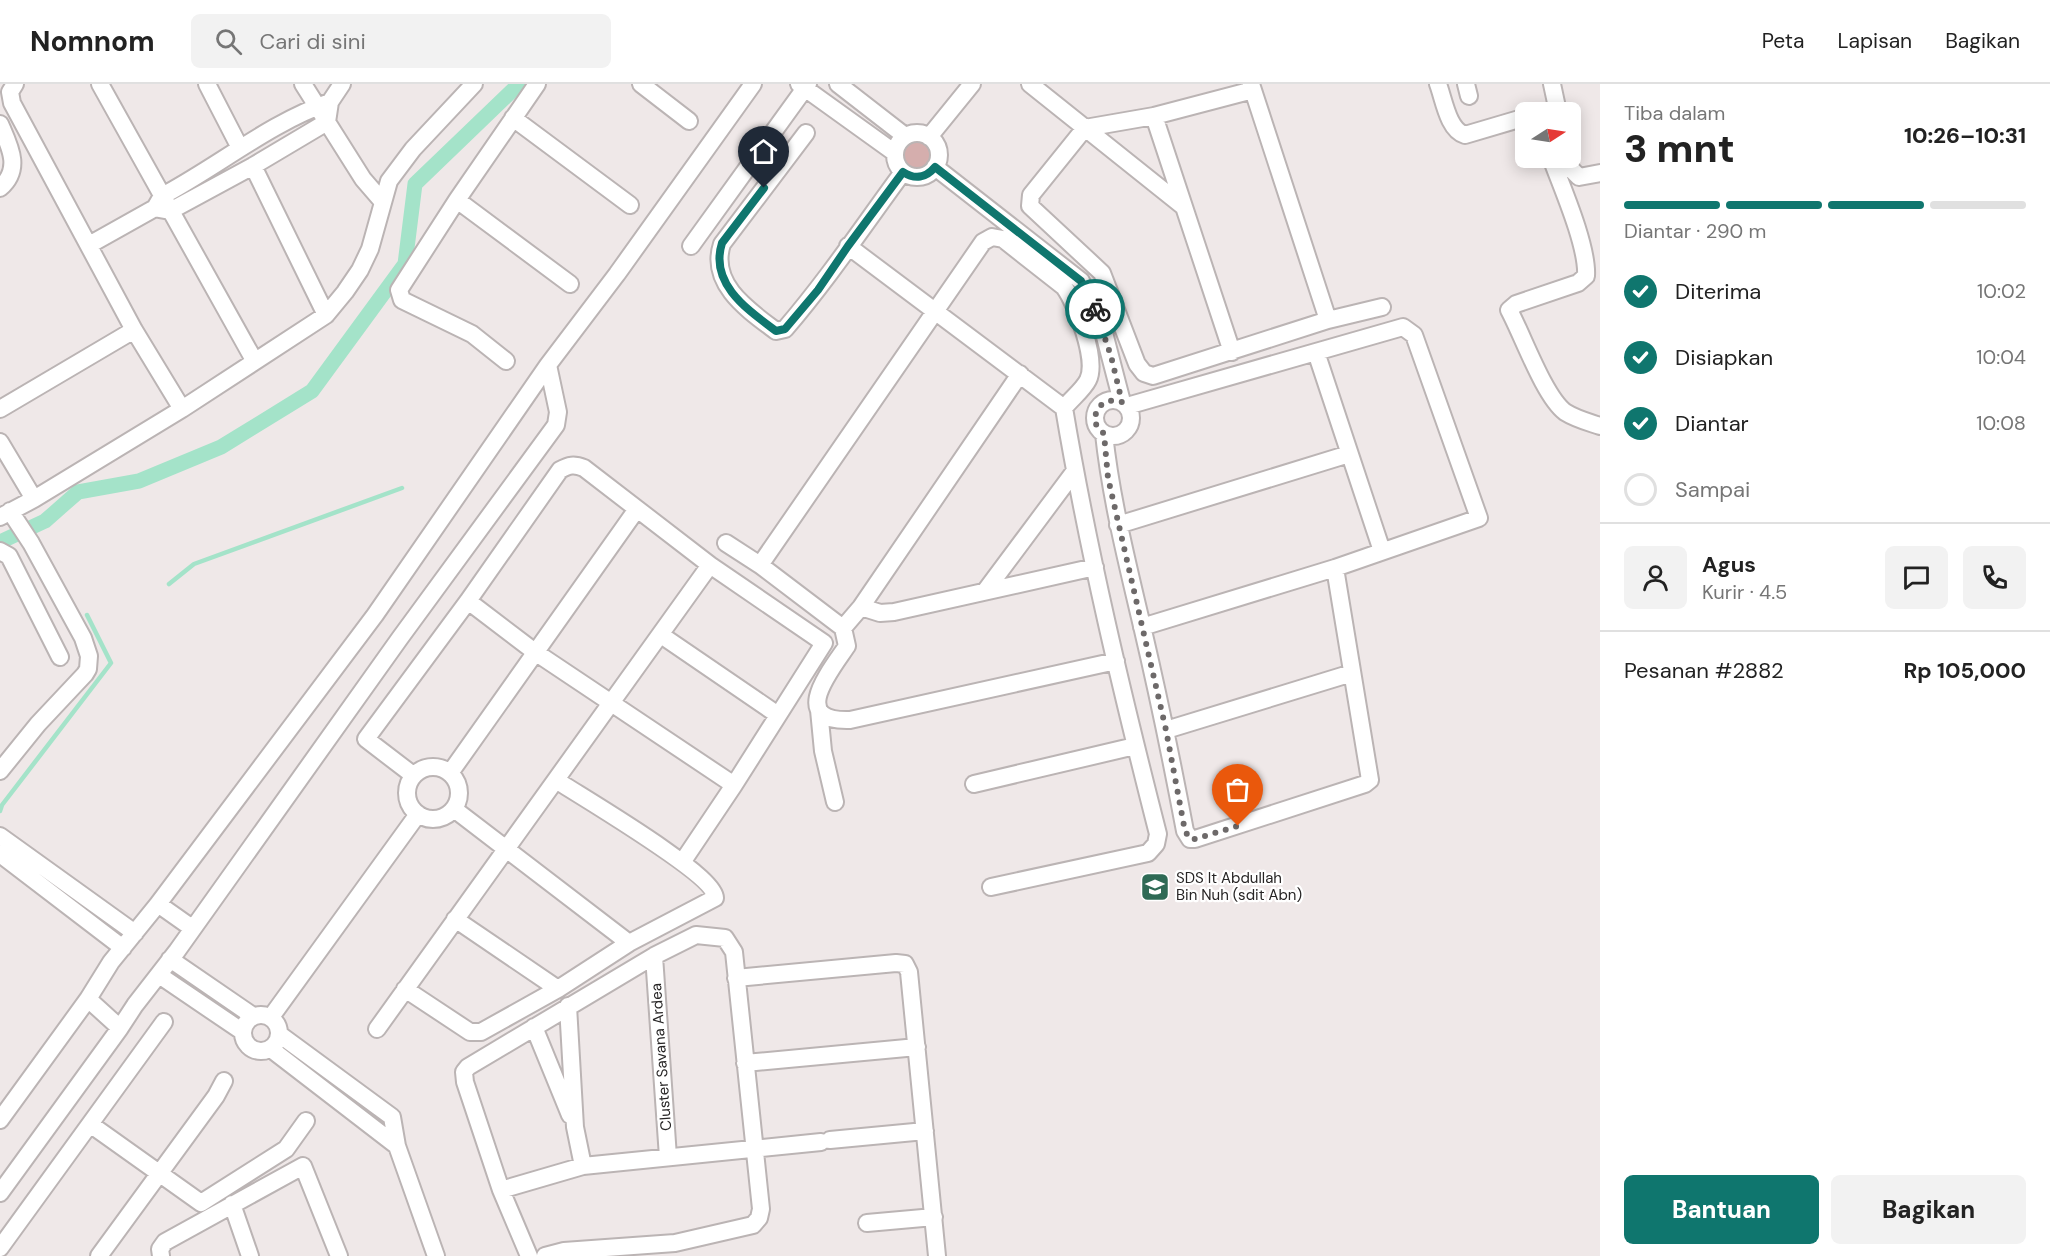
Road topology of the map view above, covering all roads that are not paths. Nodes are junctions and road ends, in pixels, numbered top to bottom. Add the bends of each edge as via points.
1 (15, 84) edge
2 (100, 84) edge
3 (207, 84) edge
4 (303, 84) edge
5 (342, 84) edge
6 (474, 84) edge
7 (537, 84) edge
8 (641, 84) edge
9 (753, 84) edge
10 (838, 84) edge
11 (972, 84) edge
12 (1030, 84) edge
13 (1438, 84) edge
14 (1557, 85) edge
15 (804, 86) edge
16 (1252, 87) edge
17 (1558, 102) edge
18 (323, 104) junction
19 (1154, 116) junction
20 (513, 118) junction
21 (1515, 120) edge
22 (689, 121) dead end
23 (327, 122) junction
24 (0, 124) edge
25 (1085, 128) junction
26 (806, 133) dead end
27 (905, 136) junction
28 (929, 137) junction
29 (240, 148) junction
30 (895, 153) junction
31 (253, 166) junction
32 (935, 167) junction
33 (1555, 168) edge
34 (1571, 168) edge
35 (903, 172) junction
36 (1600, 173) edge
37 (0, 188) edge
38 (457, 200) junction
39 (382, 201) junction
40 (162, 205) junction
41 (630, 205) dead end
42 (1184, 207) junction
43 (89, 245) junction
44 (691, 246) dead end
45 (848, 246) junction
46 (570, 284) dead end
47 (1382, 307) dead end
48 (935, 310) junction
49 (326, 315) junction
50 (1328, 320) junction
51 (134, 330) junction
52 (1232, 352) junction
53 (1316, 352) junction
54 (254, 360) junction
55 (506, 361) dead end
56 (548, 365) junction
57 (1020, 374) junction
58 (1125, 404) junction
59 (1064, 408) junction
60 (0, 409) edge
61 (182, 409) junction
62 (1600, 426) edge
63 (1104, 434) junction
64 (0, 442) edge
65 (1349, 454) junction
66 (1074, 472) junction
67 (34, 499) junction
68 (637, 509) junction
69 (8, 517) edge
70 (1118, 525) junction
71 (726, 543) dead end
72 (0, 551) edge
73 (1382, 551) junction
74 (710, 565) junction
75 (760, 565) junction
76 (1095, 567) junction
77 (1335, 568) junction
78 (986, 590) junction
79 (468, 601) junction
80 (861, 606) junction
81 (1143, 627) junction
82 (843, 628) junction
83 (661, 635) junction
84 (535, 652) junction
85 (60, 657) dead end
86 (1116, 661) junction
87 (1352, 673) junction
88 (612, 703) junction
89 (819, 710) junction
90 (778, 715) junction
91 (1166, 730) junction
92 (1136, 746) junction
93 (0, 771) edge
94 (450, 772) junction
95 (413, 775) junction
96 (556, 780) junction
97 (974, 784) dead end
98 (734, 785) junction
99 (835, 802) dead end
100 (454, 809) junction
101 (418, 814) junction
102 (0, 836) edge
103 (506, 847) junction
104 (0, 854) edge
105 (683, 861) junction
106 (991, 887) dead end
107 (158, 904) junction
108 (455, 919) junction
109 (192, 928) junction
110 (135, 933) junction
111 (629, 943) junction
112 (123, 948) junction
113 (654, 956) junction
114 (170, 959) junction
115 (159, 975) junction
116 (736, 978) junction
117 (405, 989) junction
118 (558, 989) junction
119 (88, 999) junction
120 (568, 1006) junction
121 (253, 1016) junction
122 (271, 1017) junction
123 (164, 1022) dead end
124 (120, 1028) junction
125 (534, 1028) junction
126 (376, 1029) dead end
127 (243, 1032) junction
128 (279, 1034) junction
129 (917, 1047) junction
130 (271, 1049) junction
131 (745, 1063) junction
132 (224, 1081) dead end
133 (0, 1120) edge
134 (306, 1121) dead end
135 (90, 1124) junction
136 (576, 1127) junction
137 (925, 1131) junction
138 (397, 1146) junction
139 (753, 1149) junction
140 (668, 1157) junction
141 (583, 1166) junction
142 (159, 1173) junction
143 (501, 1190) junction
144 (0, 1194) edge
145 (232, 1204) junction
146 (934, 1217) junction
147 (867, 1223) dead end
148 (0, 1248) edge
149 (593, 1253) edge
150 (99, 1256) edge
151 (161, 1256) edge
152 (250, 1256) edge
153 (339, 1256) edge
154 (436, 1256) edge
155 (529, 1256) edge
156 (545, 1256) edge
157 (937, 1256) edge

1 - 43 street via 10,92 12,103
2 - 40 street
3 - 29 street
4 - 18 street
5 - 18 street
6 - 39 street via 399,165
7 - 20 street
8 - 22 street
9 - 56 street
10 - 27 street
11 - 28 street
12 - 25 street
13 - 21 street via 1458,133 1465,135
14 - 17 street
15 - 30 street
15 - 44 street
16 - 19 street
16 - 50 street
18 - 23 street
18 - 29 street
19 - 25 street
19 - 42 street
20 - 38 street
20 - 41 street
23 - 31 street
23 - 39 street
24 - 37 street via 13,153 14,166
25 - 42 street
25 - 52 street via 1031,195 1030,206 1102,273 1144,374 1153,376
26 - 45 street via 722,243 719,253 723,276 745,308 776,331 783,331
27 - 28 street via 915,133
27 - 30 street
28 - 32 street via 938,149
29 - 40 street
30 - 35 street via 896,164
31 - 40 street
31 - 49 street
32 - 35 street via 923,177
32 - 58 street via 1081,281 1102,325
33 - 62 street via 1574,221 1587,266 1586,276 1578,283 1516,304 1509,310 1553,400 1578,419
34 - 36 street via 1579,177
35 - 45 street
38 - 46 street
38 - 55 street via 399,290 400,295 402,300 472,334
39 - 49 street via 370,249 360,270
40 - 43 street
40 - 54 street
42 - 52 street
43 - 51 street
45 - 48 street
47 - 50 street
48 - 57 street
48 - 59 street via 983,242 992,237 1003,239 1064,287 1071,297 1090,367 1089,379
48 - 75 street
49 - 54 street
50 - 52 street
51 - 60 street
51 - 61 street
53 - 58 street
53 - 65 street
53 - 73 street via 1403,327 1414,335 1479,518
54 - 61 street
56 - 107 street via 375,615
56 - 109 street via 558,412 556,425
57 - 59 street
57 - 80 street
58 - 63 street via 1131,413 1125,432 1118,436
58 - 63 street via 1108,400 1097,409 1095,423
59 - 66 street
61 - 67 street
63 - 70 street
64 - 67 street
65 - 70 street
65 - 73 street
66 - 76 street
66 - 78 street
67 - 69 street
68 - 74 street
68 - 79 street via 584,468 568,465 560,470
68 - 84 street
69 - 93 street via 31,543 89,656 88,669
70 - 81 street
71 - 75 street
72 - 85 street via 9,556
73 - 77 street
74 - 83 street
74 - 90 street via 824,644
75 - 82 street
76 - 78 street
76 - 86 street
77 - 81 street
77 - 87 street
78 - 80 street via 894,612 880,613
79 - 84 street
79 - 95 street via 366,739
80 - 82 street
81 - 91 street
82 - 89 street via 847,646 821,685 817,696
83 - 88 street
83 - 90 street
84 - 88 street
84 - 94 street
86 - 89 street via 850,720 836,721
86 - 92 street
87 - 91 street
87 - 91 street via 1370,780 1195,839 1190,839 1185,831
88 - 96 street
88 - 98 street
89 - 99 street via 823,751
90 - 98 street
92 - 97 street
92 - 106 street via 1158,834 1148,853
94 - 95 street via 438,766
94 - 100 street via 458,783 459,797
95 - 101 street via 407,788 409,802
96 - 103 street
96 - 105 street
98 - 105 street
100 - 101 street via 443,817 430,819
100 - 103 street
101 - 122 street
102 - 110 street
103 - 108 street
103 - 111 street
104 - 112 street
105 - 111 street via 713,890 715,898
107 - 109 street
107 - 110 street
108 - 117 street
108 - 118 street
109 - 114 street
110 - 112 street
111 - 118 street
112 - 119 street
113 - 116 street, Cluster Savana Ardea via 696,935 725,938 734,952
113 - 120 street, Cluster Savana Ardea
113 - 140 street, Cluster Savana Ardea
114 - 115 street
114 - 121 street
115 - 124 street
115 - 127 street
116 - 129 street via 905,964
116 - 131 street, Cluster Savana Ardea
117 - 118 street via 476,1033
117 - 126 street
119 - 124 street
119 - 133 street
120 - 125 street, Cluster Savana Ardea
120 - 136 street
121 - 122 street
121 - 127 street
122 - 128 street
123 - 135 street
124 - 144 street
125 - 136 street
125 - 143 street, Cluster Savana Ardea via 464,1072
127 - 130 street via 249,1047 260,1052
128 - 130 street
128 - 138 street via 392,1117
129 - 131 street
129 - 137 street
130 - 138 street
131 - 139 street, Cluster Savana Ardea
132 - 142 street
134 - 142 street via 286,1149 201,1203
135 - 142 street
135 - 148 street
136 - 141 street
137 - 139 street
137 - 146 street
138 - 154 street
139 - 140 street
139 - 149 street, Cluster Savana Ardea via 761,1209 753,1225 675,1243
140 - 141 street
141 - 143 street
142 - 150 street
143 - 155 street, Cluster Savana Ardea
145 - 151 street via 165,1242
145 - 152 street
145 - 153 street via 303,1166
146 - 147 street
146 - 157 street
149 - 156 street, Cluster Savana Ardea via 564,1251

